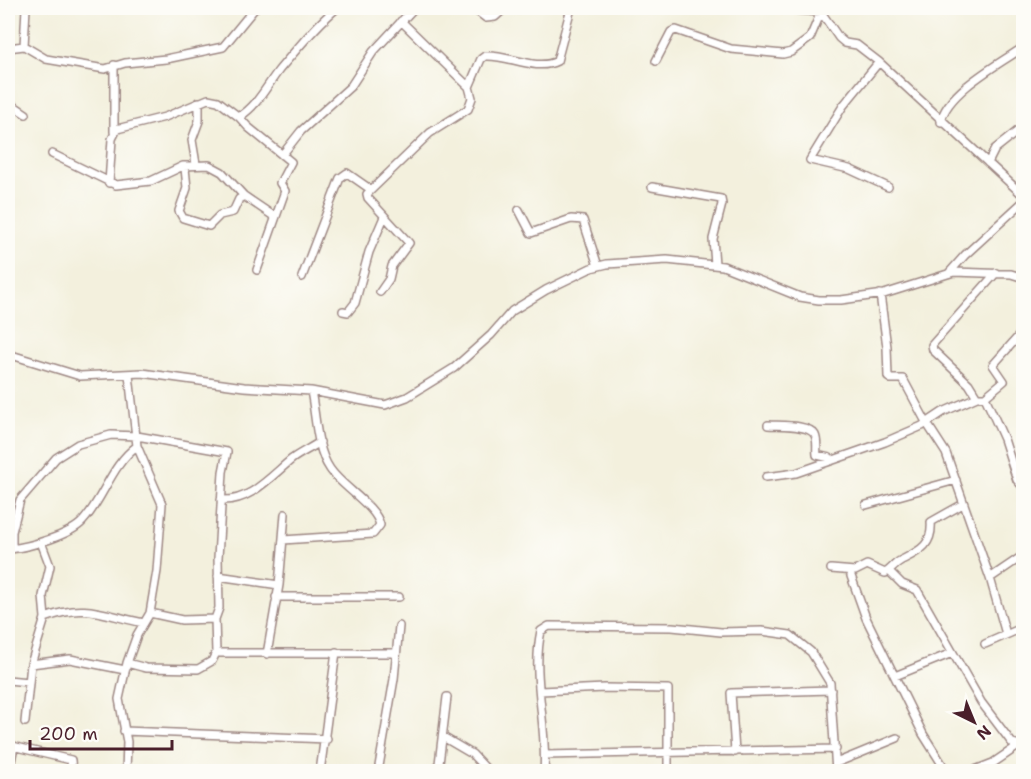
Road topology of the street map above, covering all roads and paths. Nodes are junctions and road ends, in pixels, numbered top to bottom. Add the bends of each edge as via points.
1 (26, 8) edge
2 (255, 8) edge
3 (337, 8) edge
4 (414, 8) edge
5 (473, 8) edge
6 (505, 8) edge
7 (571, 8) edge
8 (770, 8) edge
9 (819, 10) edge
10 (401, 21) junction
11 (24, 46) junction
12 (1023, 47) edge
13 (8, 48) edge
14 (656, 61) dead end
15 (879, 62) junction
16 (114, 65) junction
17 (469, 87) junction
18 (8, 102) edge
19 (199, 102) junction
20 (26, 114) dead end
21 (240, 117) junction
22 (941, 122) junction
23 (1023, 126) edge
24 (114, 132) junction
25 (52, 154) dead end
26 (282, 155) junction
27 (988, 163) junction
28 (196, 164) junction
29 (185, 168) junction
30 (109, 183) junction
31 (652, 187) dead end
32 (888, 187) dead end
33 (370, 189) junction
34 (244, 196) junction
35 (1023, 196) edge
36 (1023, 201) edge
37 (519, 210) dead end
38 (274, 217) junction
39 (384, 217) junction
40 (715, 264) junction
41 (598, 266) junction
42 (257, 270) dead end
43 (949, 273) junction
44 (996, 273) junction
45 (302, 277) dead end
46 (1023, 278) edge
47 (380, 292) dead end
48 (880, 294) junction
49 (343, 311) dead end
50 (1023, 330) edge
51 (8, 354) edge
52 (129, 375) junction
53 (311, 391) junction
54 (981, 397) junction
55 (926, 422) junction
56 (768, 425) dead end
57 (137, 436) junction
58 (320, 442) junction
59 (137, 446) junction
60 (833, 459) junction
61 (765, 477) dead end
62 (956, 480) junction
63 (1023, 488) edge
64 (221, 500) junction
65 (963, 504) junction
66 (866, 505) dead end
67 (285, 514) dead end
68 (283, 540) junction
69 (41, 542) junction
70 (10, 549) edge
71 (1023, 555) edge
72 (831, 569) dead end
73 (889, 571) junction
74 (218, 576) junction
75 (851, 576) dead end
76 (990, 578) junction
77 (279, 585) junction
78 (276, 597) junction
79 (399, 597) dead end
80 (150, 613) junction
81 (45, 618) junction
82 (215, 620) junction
83 (144, 623) junction
84 (399, 626) dead end
85 (1023, 627) edge
86 (1006, 634) junction
87 (985, 644) dead end
88 (336, 652) junction
89 (216, 653) junction
90 (394, 653) junction
91 (952, 653) junction
92 (267, 654) junction
93 (31, 664) junction
94 (126, 666) junction
95 (895, 676) junction
96 (8, 680) edge
97 (28, 682) junction
98 (831, 690) junction
99 (540, 691) junction
100 (447, 697) dead end
101 (24, 722) dead end
102 (124, 731) junction
103 (443, 737) junction
104 (897, 738) dead end
105 (327, 739) junction
106 (11, 745) edge
107 (1021, 746) edge
108 (836, 749) junction
109 (669, 750) junction
110 (735, 752) junction
111 (546, 755) junction
112 (836, 763) junction
113 (986, 768) edge
114 (9, 771) edge
115 (72, 771) edge
116 (126, 771) edge
117 (320, 771) edge
118 (378, 771) edge
119 (438, 771) edge
120 (489, 771) edge
121 (544, 771) edge
122 (668, 771) edge
123 (836, 771) edge
124 (947, 771) edge
125 (970, 771) edge

1 - 11 street
2 - 16 street via 224,47
3 - 21 street via 323,19 256,103
4 - 10 street
5 - 6 street via 486,18 495,17
7 - 17 street via 557,61 521,62 485,56
8 - 9 street
9 - 14 street via 810,38 791,52 731,49 676,30 671,32
9 - 15 street via 839,38 857,45
10 - 17 street
10 - 26 street via 373,52 355,81 301,131
11 - 13 street
11 - 16 street via 46,59 69,65 105,69
12 - 22 street via 954,99 942,111
15 - 22 street
15 - 32 street via 843,106 810,160 849,169
16 - 24 street
17 - 33 street via 472,98 464,114 430,133 395,170
18 - 20 street
19 - 21 street via 214,99
19 - 24 street
19 - 28 street via 199,121 192,140
21 - 26 street
22 - 27 street
23 - 27 street via 995,149
24 - 30 street
25 - 30 street
26 - 38 street via 291,164 280,183 285,192
27 - 35 street
28 - 29 street
28 - 34 street via 222,172
29 - 30 street via 151,181
29 - 34 street via 187,188 179,211 183,218 210,226 220,216 233,212
31 - 40 street via 721,199 712,239
33 - 39 street via 368,198
33 - 45 street via 347,173 340,178
34 - 38 street
36 - 43 street
37 - 41 street via 531,233 572,219 584,220
38 - 42 street
39 - 47 street via 409,243
39 - 49 street via 369,252 355,303 348,312
40 - 41 street via 667,260
40 - 48 street via 800,297 841,300
41 - 53 street via 512,311 454,368 407,397 385,405
43 - 44 street
43 - 48 street via 914,287
44 - 46 street
44 - 54 street via 932,345
48 - 55 street via 888,377 903,379
50 - 54 street via 993,365 1004,381
51 - 52 street via 80,376
52 - 53 street via 142,373 244,387
52 - 57 street
53 - 58 street
54 - 55 street
54 - 63 street via 1004,439
55 - 60 street via 885,442
55 - 62 street via 946,453
56 - 60 street via 812,432 817,455
57 - 59 street
57 - 64 street via 227,452
57 - 70 street via 111,435 78,444 56,458 21,500
58 - 64 street via 244,496 233,501
58 - 68 street via 330,468 375,514 378,530 373,534
59 - 69 street via 115,469 83,522
59 - 80 street via 162,504
60 - 61 street via 796,473
62 - 65 street
62 - 66 street
64 - 74 street
65 - 73 street via 931,522 932,531 922,550 897,562
65 - 76 street
67 - 68 street
68 - 77 street
69 - 70 street
69 - 81 street via 50,563 43,596
71 - 76 street
72 - 73 street via 855,571 867,566
73 - 91 street via 902,585 917,590
74 - 77 street
74 - 82 street via 219,608
75 - 95 street via 866,618
76 - 86 street
77 - 78 street
78 - 79 street
78 - 92 street
80 - 82 street via 182,620
80 - 83 street
81 - 83 street via 80,608
81 - 93 street
82 - 89 street
83 - 94 street
84 - 90 street
85 - 86 street
86 - 87 street
88 - 90 street
88 - 92 street
88 - 105 street
89 - 92 street
89 - 94 street via 206,666 198,669
90 - 118 street via 394,679
91 - 95 street
91 - 107 street via 1003,733
93 - 94 street via 70,659
93 - 97 street
94 - 102 street via 119,699
95 - 124 street via 923,734
96 - 97 street
97 - 101 street
98 - 99 street via 811,652 790,635 672,627 549,627 542,632 539,642
98 - 108 street
98 - 110 street via 731,693
99 - 109 street via 667,689
99 - 111 street
100 - 103 street
102 - 105 street
102 - 116 street
103 - 119 street
103 - 120 street via 472,754
104 - 112 street
105 - 117 street
106 - 114 street
106 - 115 street via 71,760
107 - 113 street
108 - 110 street
108 - 112 street
109 - 110 street
109 - 111 street
109 - 122 street
111 - 121 street
112 - 123 street
113 - 125 street

